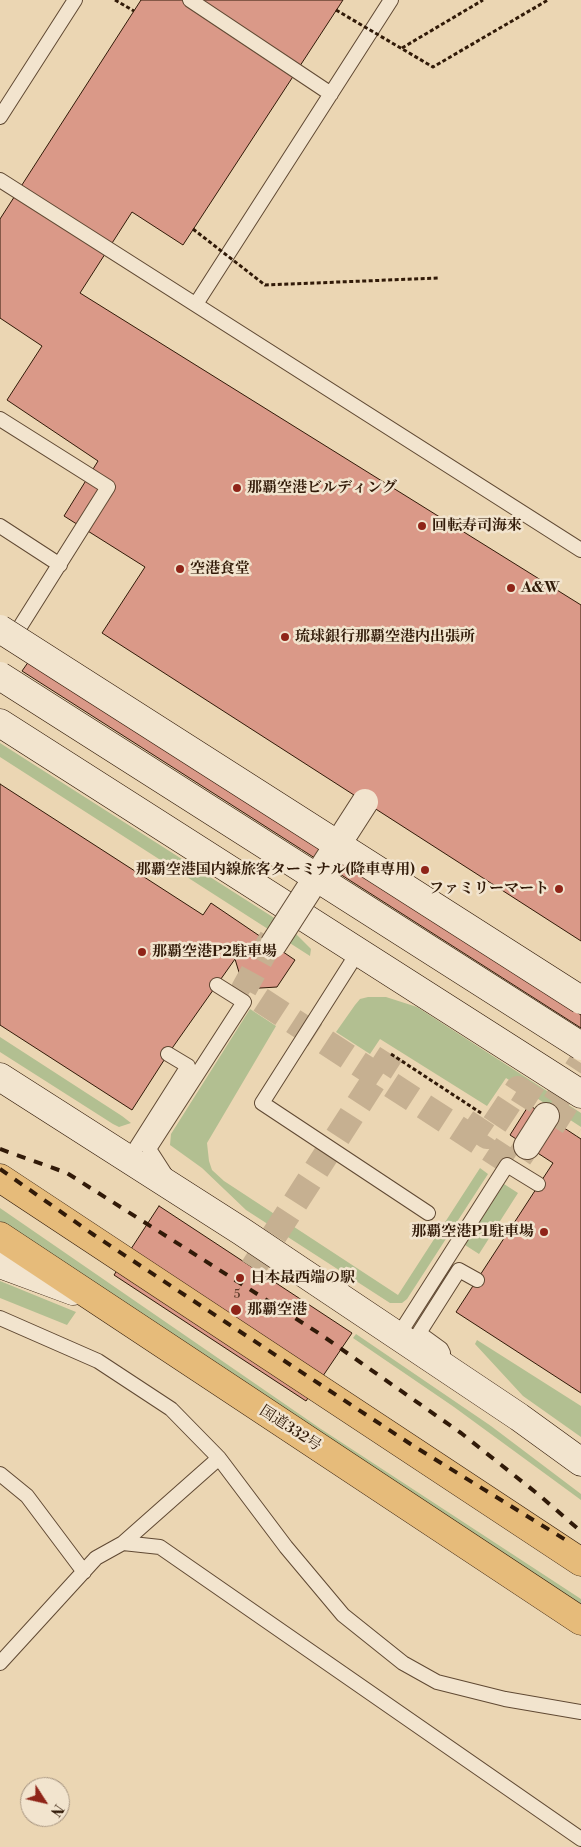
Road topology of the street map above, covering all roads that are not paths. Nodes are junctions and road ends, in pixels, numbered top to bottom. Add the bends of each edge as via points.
1 (74, 0) edge
2 (190, 0) edge
3 (391, 0) edge
4 (331, 94) junction
5 (0, 117) edge
6 (0, 180) edge
7 (196, 304) junction
8 (0, 419) edge
9 (0, 526) edge
10 (581, 550) edge
11 (60, 565) junction
12 (6, 626) edge
13 (0, 676) edge
14 (0, 723) edge
15 (365, 802) dead end
16 (273, 945) tunnel mouth
17 (358, 952) junction
18 (217, 985) dead end
19 (581, 989) edge
20 (581, 1000) edge
21 (581, 1046) edge
22 (168, 1054) dead end
23 (0, 1077) edge
24 (581, 1094) edge
25 (546, 1116) tunnel mouth
26 (527, 1146) tunnel mouth
27 (129, 1158) junction
28 (0, 1178) edge
29 (538, 1184) dead end
30 (172, 1186) junction
31 (428, 1212) dead end
32 (0, 1236) edge
33 (0, 1264) edge
34 (477, 1280) dead end
35 (91, 1297) junction
36 (0, 1318) edge
37 (398, 1336) junction
38 (451, 1371) junction
39 (220, 1458) junction
40 (581, 1462) edge
41 (0, 1474) edge
42 (123, 1543) junction
43 (581, 1562) edge
44 (84, 1572) junction
45 (581, 1621) edge
46 (0, 1663) edge
47 (581, 1712) edge
48 (581, 1839) edge

1 - 5 lane
2 - 4 lane
3 - 4 lane
4 - 7 lane
6 - 7 lane
7 - 10 lane
8 - 11 lane via 108,488
9 - 11 lane
11 - 12 lane
12 - 19 street
12 - 20 street, bridge
13 - 21 street, bridge
14 - 17 street
15 - 16 street, bridge
17 - 24 street
17 - 31 lane via 262,1103
18 - 30 lane via 244,1002 150,1149
22 - 27 lane via 188,1066
23 - 27 street
25 - 26 street
27 - 30 street
28 - 43 highway
29 - 37 lane via 507,1165
30 - 37 street
32 - 35 highway, 国道332号
33 - 35 street
34 - 38 lane via 460,1270 419,1333 441,1349
35 - 45 highway, 国道332号
36 - 39 lane via 98,1361 171,1409
37 - 38 street
38 - 40 street
39 - 42 lane
39 - 47 lane via 286,1547 343,1615 403,1664 438,1682 506,1699
41 - 44 lane via 27,1496
42 - 44 lane via 96,1558
42 - 48 lane via 160,1547
44 - 46 lane

